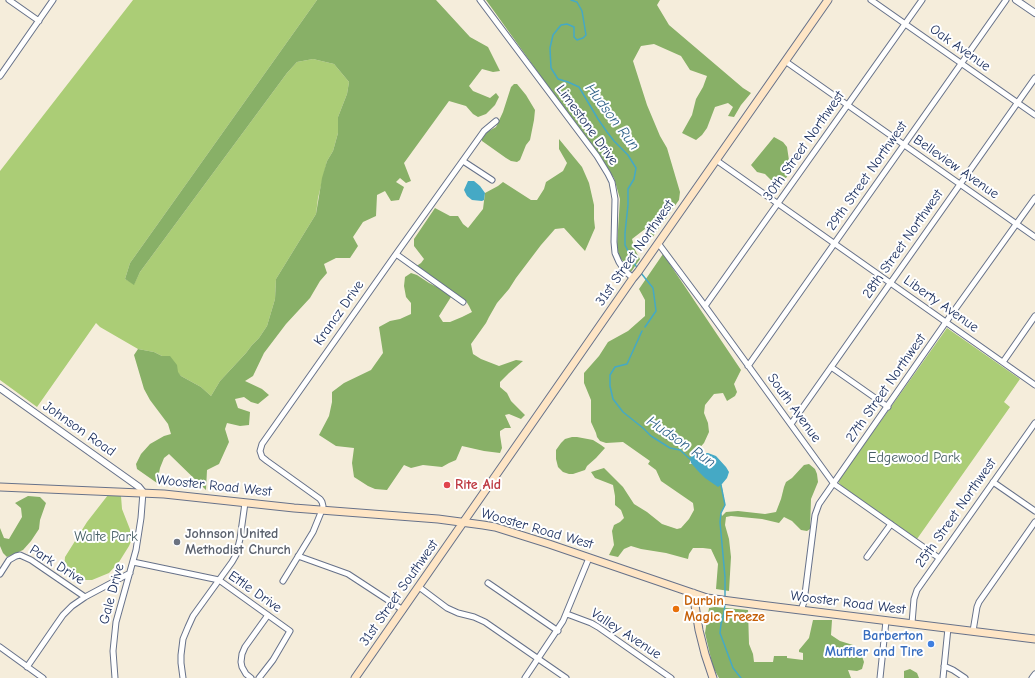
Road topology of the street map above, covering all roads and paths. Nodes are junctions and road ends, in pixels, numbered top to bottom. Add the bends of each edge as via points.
1 (9, 0) edge
2 (53, 0) edge
3 (480, 0) edge
4 (828, 0) edge
5 (871, 0) edge
6 (922, 0) edge
7 (1006, 0) edge
8 (1016, 0) edge
9 (1035, 13) edge
10 (39, 21) junction
11 (905, 24) junction
12 (785, 61) junction
13 (961, 64) junction
14 (0, 76) edge
15 (1035, 78) edge
16 (1018, 103) junction
17 (848, 105) junction
18 (1035, 115) edge
19 (496, 121) dead end
20 (904, 145) junction
21 (716, 160) junction
22 (463, 161) junction
23 (492, 180) dead end
24 (960, 184) junction
25 (1035, 198) edge
26 (778, 204) junction
27 (1016, 224) junction
28 (1035, 237) edge
29 (658, 243) junction
30 (834, 243) junction
31 (396, 254) junction
32 (637, 272) junction
33 (891, 283) junction
34 (463, 302) dead end
35 (705, 306) junction
36 (1035, 316) edge
37 (946, 322) junction
38 (1003, 362) junction
39 (748, 366) junction
40 (831, 367) junction
41 (1035, 385) edge
42 (0, 388) edge
43 (888, 407) junction
44 (1035, 423) edge
45 (790, 424) junction
46 (994, 482) junction
47 (834, 484) junction
48 (0, 487) edge
49 (143, 492) junction
50 (246, 503) junction
51 (322, 510) junction
52 (1035, 511) edge
53 (464, 522) junction
54 (1035, 522) edge
55 (891, 524) junction
56 (298, 556) junction
57 (868, 557) dead end
58 (589, 558) junction
59 (939, 558) junction
60 (133, 562) junction
61 (130, 573) junction
62 (0, 574) edge
63 (219, 580) junction
64 (283, 581) dead end
65 (488, 583) dead end
66 (419, 587) junction
67 (693, 594) junction
68 (85, 597) junction
69 (403, 610) junction
70 (801, 610) junction
71 (567, 614) junction
72 (268, 615) junction
73 (886, 620) junction
74 (912, 623) junction
75 (948, 628) junction
76 (558, 631) junction
77 (973, 631) junction
78 (1034, 638) edge
79 (0, 647) edge
80 (539, 659) junction
81 (944, 666) junction
82 (27, 667) junction
83 (1035, 674) edge
84 (43, 678) edge
85 (115, 678) edge
86 (183, 678) edge
87 (251, 678) edge
88 (260, 678) edge
89 (355, 678) edge
90 (525, 678) edge
91 (566, 678) edge
92 (671, 678) edge
93 (714, 678) edge
94 (880, 678) edge
95 (943, 678) edge
96 (965, 678) edge
97 (1032, 678) edge

1 - 10 street
2 - 10 street
3 - 32 street, Limestone Drive via 608,174 615,199 615,253 625,271
4 - 12 main road, 31st Street Northwest
5 - 11 street, Oak Avenue
6 - 11 street, 30th Street Northwest
7 - 13 street, 29th Street Northwest
8 - 9 street
10 - 14 street
11 - 13 street, Oak Avenue
11 - 17 street, 30th Street Northwest
12 - 17 street, Belleview Avenue
12 - 21 main road, 31st Street Northwest
13 - 16 street, Oak Avenue
13 - 20 street, 29th Street Northwest
15 - 16 street, 28th Street Northwest
16 - 18 street, Oak Avenue
16 - 24 street, 28th Street Northwest
17 - 20 street, Belleview Avenue
17 - 26 street, 30th Street Northwest
19 - 22 street, Krancz Drive via 484,131
20 - 24 street, Belleview Avenue
20 - 30 street, 29th Street Northwest
21 - 26 street, Liberty Avenue
21 - 29 main road, 31st Street Northwest
22 - 23 street
22 - 31 street, Krancz Drive
24 - 27 street, Belleview Avenue
24 - 33 street, 28th Street Northwest
25 - 27 street, 27th Street Northwest
26 - 30 street, Liberty Avenue
26 - 35 street, 30th Street Northwest
27 - 28 street, Belleview Avenue
27 - 37 street, 27th Street Northwest
29 - 32 main road, 31st Street Northwest
29 - 35 street, South Avenue
30 - 33 street, Liberty Avenue
30 - 39 street, 29th Street Northwest
31 - 34 street
31 - 51 street, Krancz Drive via 260,448 267,461 320,499
32 - 53 main road, 31st Street Northwest
33 - 37 street, Liberty Avenue
33 - 40 street, 28th Street Northwest
35 - 39 street, South Avenue
36 - 38 street
37 - 38 street, Liberty Avenue
37 - 43 street, 27th Street Northwest
38 - 41 street, Liberty Avenue
39 - 45 street, South Avenue
40 - 43 street
40 - 45 street, 28th Street Northwest
42 - 49 street, Johnson Road
43 - 47 street, 27th Street Northwest
44 - 46 street, 25th Street Northwest
45 - 47 street, South Avenue
46 - 52 street
46 - 59 street, 25th Street Northwest
47 - 55 street, South Avenue
47 - 70 street, 27th Street Northwest via 819,504 815,515
48 - 49 main road, Wooster Road West
49 - 50 main road, Wooster Road West
49 - 60 street, Gale Drive
50 - 51 main road, Wooster Road West
50 - 63 street via 237,551
51 - 53 main road, Wooster Road West
51 - 56 street
53 - 58 main road, Wooster Road West via 495,527
53 - 66 main road, 31st Street Southwest
54 - 77 street via 979,602
55 - 57 street
55 - 59 street, South Avenue
56 - 64 street
56 - 69 street via 348,574
58 - 67 main road, Wooster Road West
58 - 71 street
59 - 74 street, 25th Street Northwest via 915,594
60 - 61 street, Gale Drive
60 - 63 street, Ettle Drive
61 - 68 street
61 - 85 street, Gale Drive via 116,622 113,659
62 - 68 street, Park Drive via 6,563 20,555
63 - 72 street, Ettle Drive
63 - 86 street via 193,616 183,639
65 - 76 street
66 - 69 main road, 31st Street Southwest
66 - 80 street via 447,608 485,622
67 - 70 main road, Wooster Road West
67 - 93 main road via 702,643
68 - 82 street via 63,615
69 - 89 main road, 31st Street Southwest
70 - 73 main road, Wooster Road West
71 - 76 street
71 - 92 street, Valley Avenue via 598,627
72 - 87 street via 242,654 242,666
72 - 88 street, Ettle Drive via 290,631
73 - 74 main road, Wooster Road West
73 - 94 street
74 - 75 main road, Wooster Road West
75 - 77 main road, Wooster Road West
75 - 81 street
76 - 80 street
77 - 78 main road, Wooster Road West
79 - 82 street
80 - 90 street
80 - 91 street
81 - 95 street
81 - 96 street
82 - 84 street
83 - 97 street

